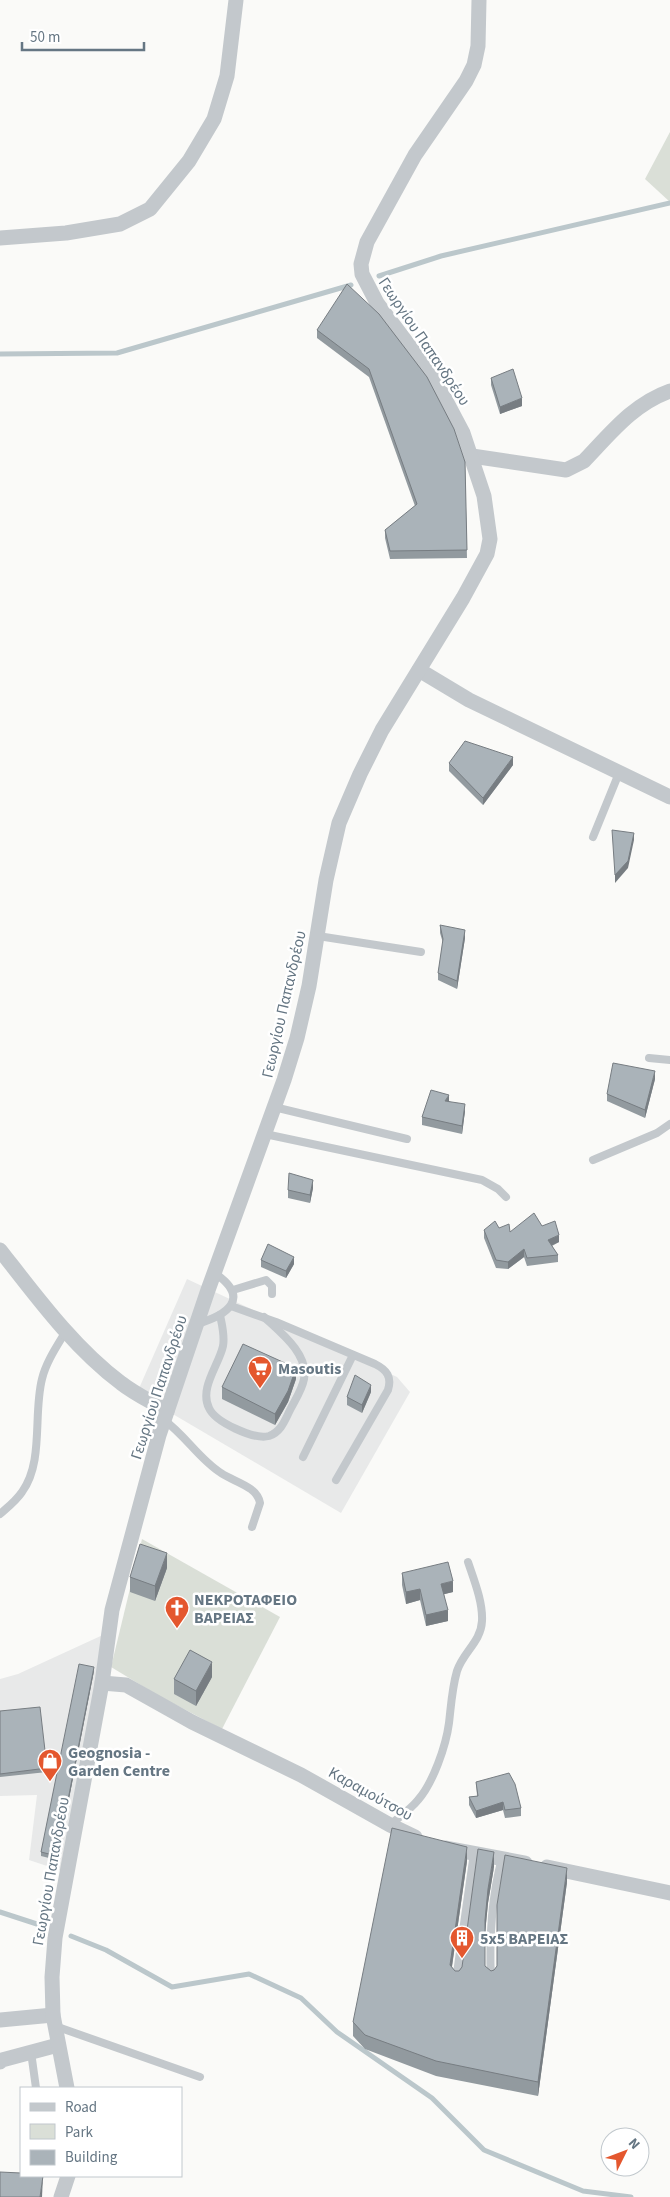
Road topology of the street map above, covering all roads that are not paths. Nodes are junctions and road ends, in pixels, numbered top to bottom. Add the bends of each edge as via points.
1 (236, 0) edge
2 (479, 0) edge
3 (0, 238) edge
4 (670, 391) edge
5 (472, 456) junction
6 (419, 670) junction
7 (619, 773) junction
8 (670, 797) edge
9 (593, 837) dead end
10 (318, 936) junction
11 (421, 952) dead end
12 (649, 1058) dead end
13 (670, 1060) edge
14 (274, 1107) junction
15 (670, 1124) edge
16 (265, 1134) junction
17 (407, 1139) dead end
18 (593, 1160) dead end
19 (506, 1197) dead end
20 (0, 1250) edge
21 (216, 1274) junction
22 (233, 1290) junction
23 (272, 1294) dead end
24 (231, 1306) junction
25 (220, 1315) junction
26 (264, 1317) junction
27 (197, 1324) junction
28 (66, 1331) junction
29 (353, 1355) junction
30 (165, 1416) junction
31 (303, 1457) dead end
32 (336, 1480) dead end
33 (0, 1514) edge
34 (252, 1527) dead end
35 (468, 1562) dead end
36 (102, 1683) junction
37 (390, 1825) junction
38 (474, 1853) junction
39 (502, 1858) junction
40 (670, 1893) edge
41 (456, 1980) edge
42 (491, 1980) edge
43 (0, 2020) edge
44 (54, 2021) junction
45 (58, 2045) junction
46 (31, 2052) junction
47 (0, 2062) edge
48 (200, 2077) dead end
49 (36, 2087) edge
50 (67, 2087) edge
51 (68, 2177) edge
52 (61, 2197) edge

1 - 3 street via 227,76 214,119 189,161 150,210 120,224 66,234
2 - 5 street, Γεωργίου Παπανδρέου via 478,46 474,65 466,82 414,154 366,242 361,264 362,274 377,303 435,380
4 - 5 street via 637,408 575,468 566,470
5 - 6 street, Γεωργίου Παπανδρέου via 488,520 490,539 487,554
6 - 7 street via 470,700
6 - 10 street, Γεωργίου Παπανδρέου via 382,730 339,823
7 - 8 street
7 - 9 lane
10 - 11 lane
10 - 14 street, Γεωργίου Παπανδρέου via 297,1038
12 - 13 lane
14 - 16 street, Γεωργίου Παπανδρέου
14 - 17 lane
15 - 18 lane via 657,1133
16 - 19 lane via 482,1180 498,1188
16 - 21 street, Γεωργίου Παπανδρέου
20 - 28 street
21 - 22 lane
21 - 27 street, Γεωργίου Παπανδρέου
22 - 23 lane via 266,1280 272,1286
22 - 24 lane
24 - 25 lane
24 - 26 lane
25 - 26 lane via 224,1340 206,1399 220,1421 256,1437 270,1436 281,1427 303,1384 305,1373 299,1355
25 - 27 lane
26 - 29 lane
27 - 30 street, Γεωργίου Παπανδρέου
28 - 30 street via 121,1383
28 - 33 lane via 42,1379 36,1450 29,1481 15,1502
29 - 31 lane
29 - 32 lane via 383,1368 390,1382
30 - 34 lane via 204,1461 254,1492 260,1504
30 - 36 street, Γεωργίου Παπανδρέου via 112,1610
35 - 37 lane via 479,1600 482,1629 457,1672 449,1727 433,1777 420,1799
36 - 37 street, Καραμούτσου via 126,1685
36 - 44 street, Γεωργίου Παπανδρέου via 56,1938 52,1978
37 - 38 street, Καραμούτσου via 447,1848
38 - 39 street, Καραμούτσου
38 - 41 lane
39 - 40 street, Καραμούτσου
39 - 42 lane via 490,1920
43 - 44 street
44 - 45 street, Γεωργίου Παπανδρέου
44 - 48 lane
45 - 46 street
45 - 50 street, Γεωργίου Παπανδρέου
46 - 47 street
46 - 49 lane
51 - 52 street

